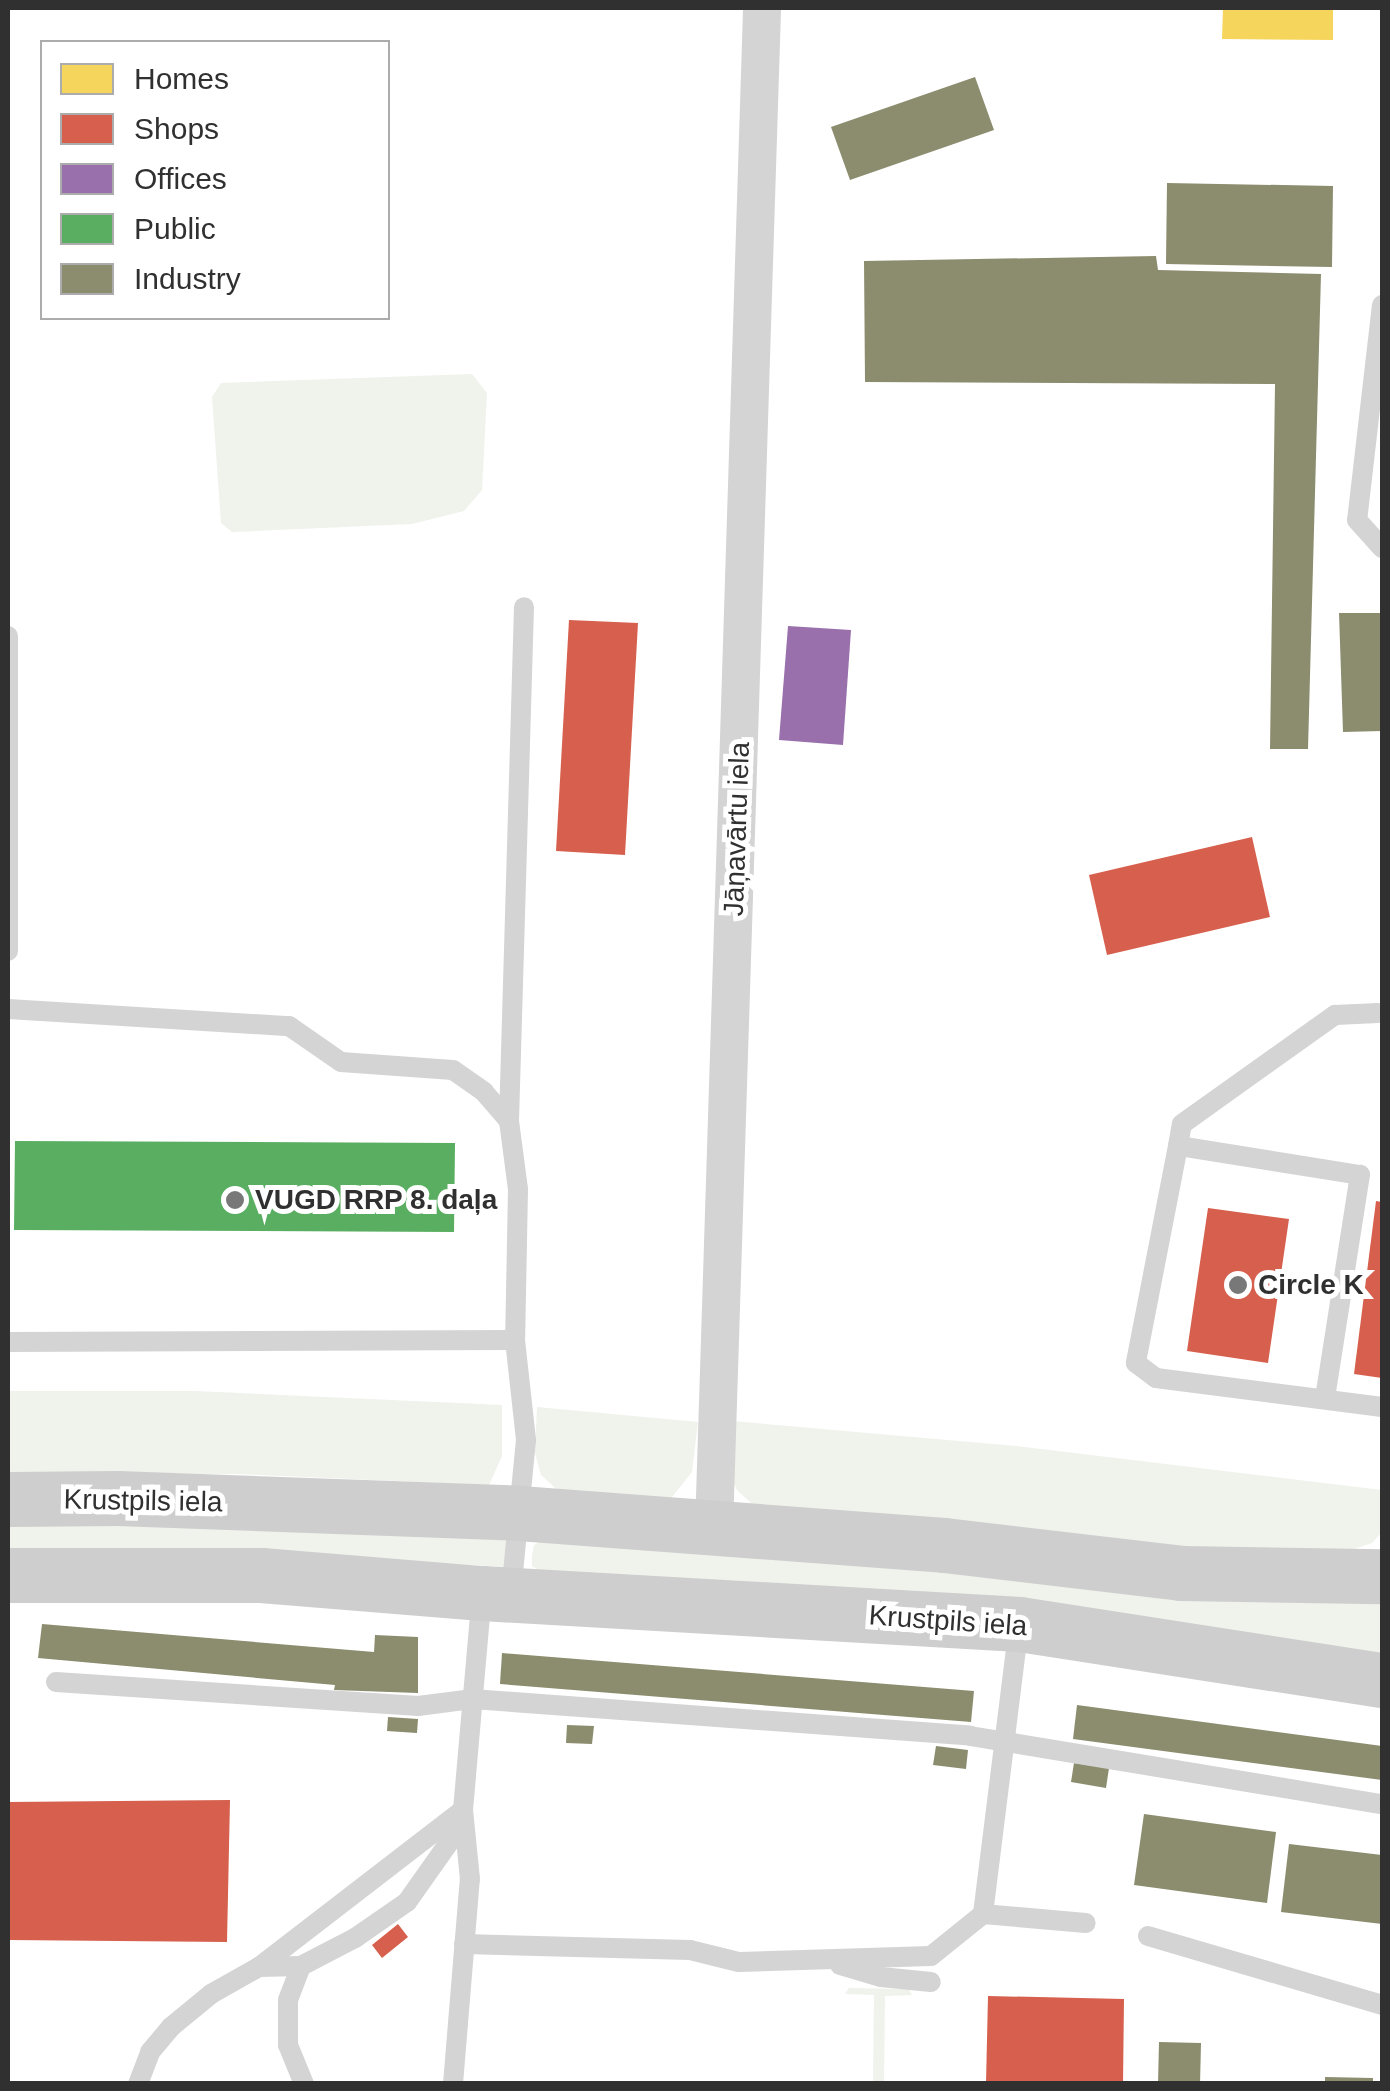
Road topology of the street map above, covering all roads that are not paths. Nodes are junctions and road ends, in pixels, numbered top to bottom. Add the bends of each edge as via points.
1 (762, 8) edge
2 (1382, 304) edge
3 (1382, 548) edge
4 (524, 608) dead end
5 (8, 636) edge
6 (8, 950) edge
7 (8, 1009) edge
8 (1378, 1012) dead end
9 (509, 1121) junction
10 (1178, 1146) junction
11 (1360, 1175) junction
12 (1382, 1178) edge
13 (515, 1340) junction
14 (8, 1342) edge
15 (1325, 1398) junction
16 (1382, 1407) edge
17 (8, 1499) edge
18 (519, 1513) junction
19 (714, 1529) junction
20 (8, 1575) edge
21 (1382, 1576) edge
22 (496, 1594) junction
23 (1019, 1624) junction
24 (1382, 1680) edge
25 (56, 1682) dead end
26 (472, 1699) junction
27 (1006, 1744) junction
28 (1382, 1804) edge
29 (462, 1810) junction
30 (983, 1914) junction
31 (1086, 1923) dead end
32 (1148, 1936) dead end
33 (464, 1944) junction
34 (832, 1962) junction
35 (301, 1966) junction
36 (259, 1967) junction
37 (930, 1982) dead end
38 (1382, 2006) edge
39 (138, 2084) edge
40 (304, 2084) edge
41 (452, 2084) edge

1 - 19 street, Jāņavārtu iela
2 - 3 lane via 1358,520
4 - 9 lane
5 - 6 lane
7 - 9 lane via 289,1026 342,1062 453,1070
8 - 10 lane via 1336,1014 1182,1124
9 - 13 lane via 518,1189
10 - 11 lane
10 - 15 lane via 1136,1363 1156,1378
11 - 12 lane
11 - 15 lane
13 - 14 lane
13 - 18 lane via 526,1440
15 - 16 lane
17 - 18 main road, Krustpils iela
18 - 19 main road, Krustpils iela
18 - 22 lane
19 - 21 main road, Krustpils iela via 944,1545 1181,1572
20 - 22 main road, Krustpils iela via 261,1575
22 - 23 main road, Krustpils iela
22 - 26 lane
23 - 24 main road, Krustpils iela
23 - 27 lane
25 - 26 lane via 418,1706
26 - 27 lane
26 - 29 lane
27 - 28 lane
27 - 30 lane
29 - 33 lane via 470,1879
29 - 35 lane via 455,1834 407,1902
29 - 36 lane
30 - 31 lane
30 - 34 lane via 932,1956
32 - 38 lane
33 - 34 lane via 690,1950 738,1962
33 - 41 lane
34 - 37 lane via 881,1978
35 - 36 lane
35 - 40 lane via 288,2000 288,2045
36 - 39 lane via 170,2027 150,2052

